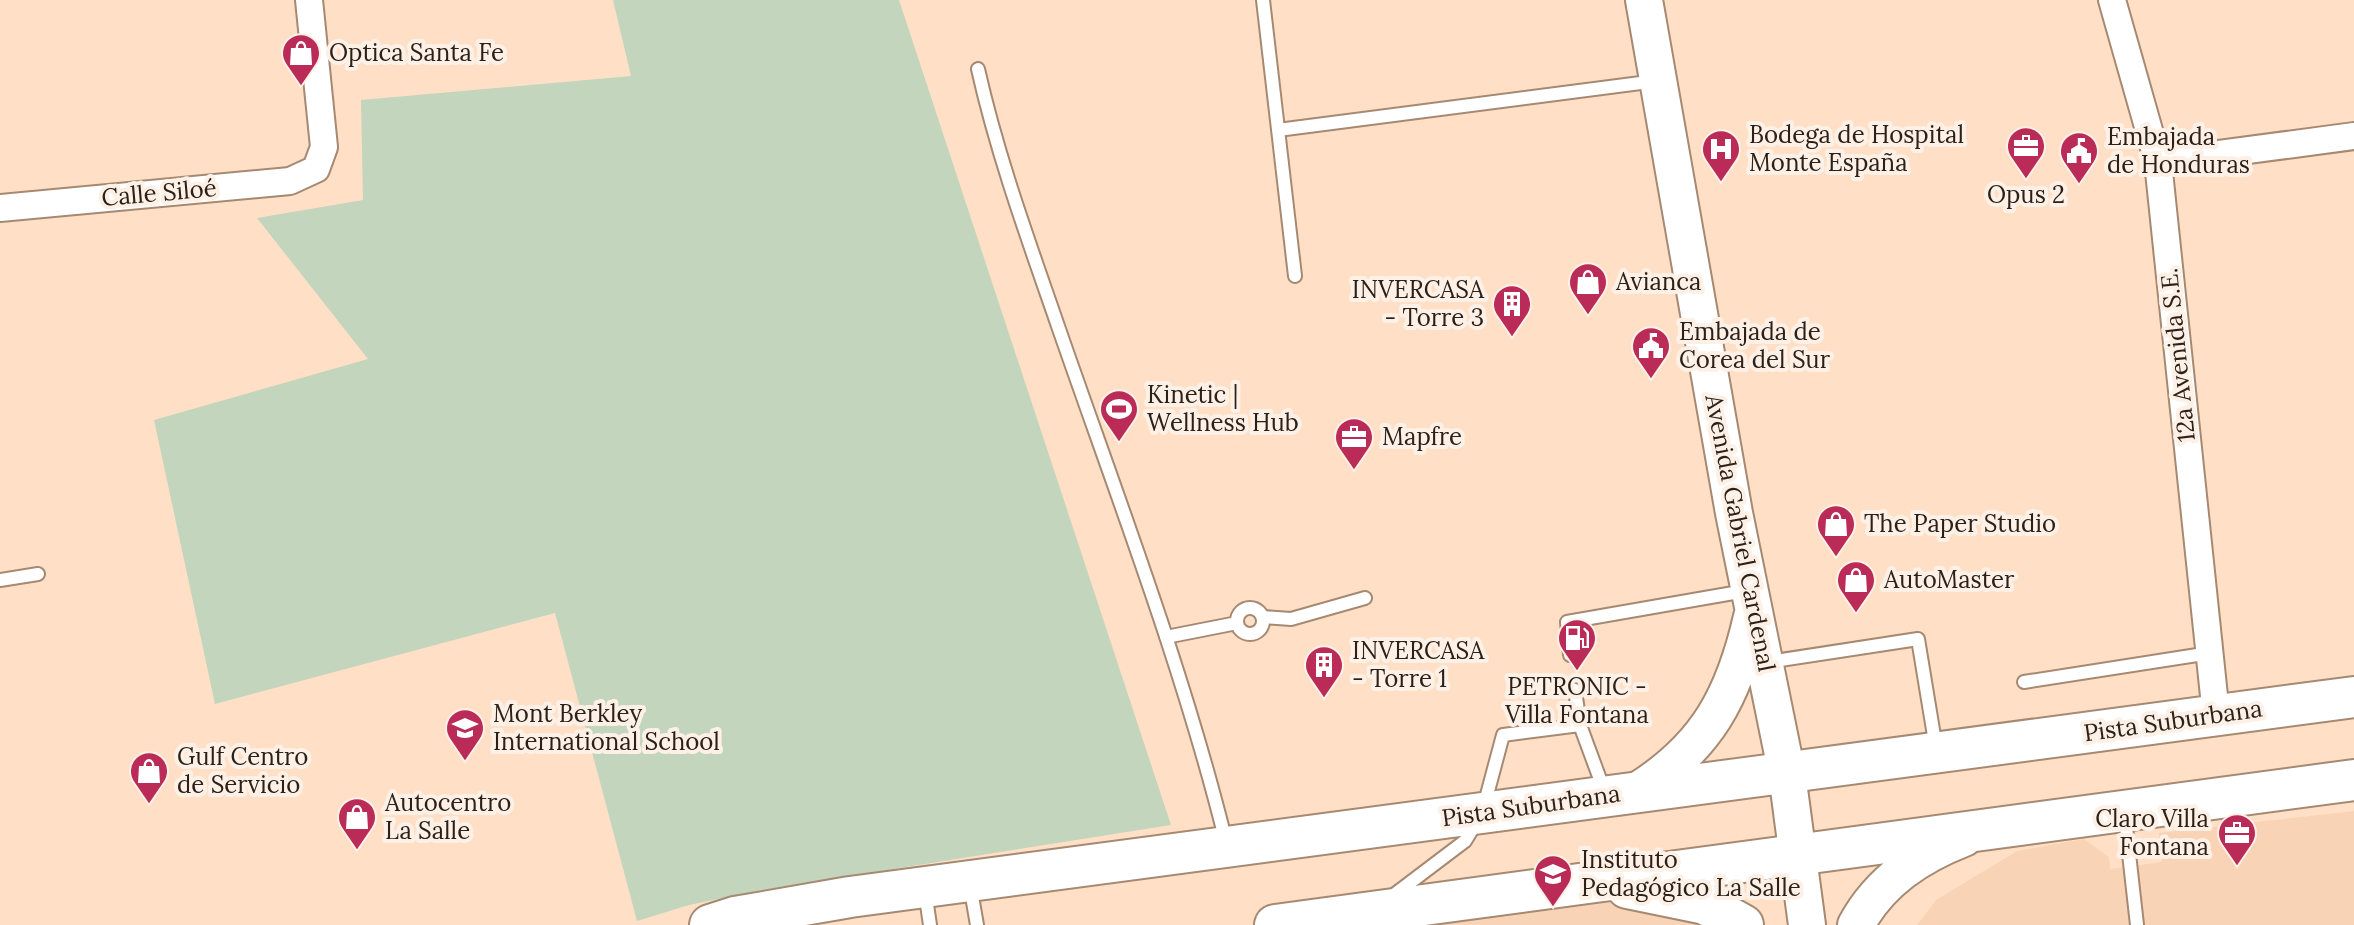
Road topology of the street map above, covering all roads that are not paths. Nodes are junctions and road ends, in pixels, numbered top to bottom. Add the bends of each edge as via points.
1 (309, 0) edge
2 (1263, 0) edge
3 (1644, 0) edge
4 (2112, 0) edge
5 (978, 69) dead end
6 (1658, 81) junction
7 (1278, 130) junction
8 (2354, 136) edge
9 (2158, 162) junction
10 (0, 208) edge
11 (1295, 276) dead end
12 (38, 574) dead end
13 (0, 580) edge
14 (1365, 598) dead end
15 (1752, 599) junction
16 (1263, 617) junction
17 (1237, 623) junction
18 (1166, 637) junction
19 (2210, 653) junction
20 (1570, 655) dead end
21 (1765, 662) junction
22 (2024, 682) dead end
23 (1575, 690) dead end
24 (2354, 697) edge
25 (2216, 715) junction
26 (1580, 725) junction
27 (1937, 753) junction
28 (1787, 774) junction
29 (2354, 780) edge
30 (1622, 793) junction
31 (2125, 810) junction
32 (1482, 813) junction
33 (1997, 826) junction
34 (1227, 849) junction
35 (1797, 853) junction
36 (969, 882) junction
37 (1551, 885) junction
38 (927, 906) edge
39 (1364, 912) junction
40 (710, 925) edge
41 (977, 925) edge
42 (1275, 925) edge
43 (1743, 925) edge
44 (1807, 925) edge
45 (1856, 925) edge
46 (2137, 925) edge

1 - 10 street, Calle Siloé via 324,147 316,169 290,181
2 - 7 lane
3 - 6 street, Avenida Gabriel Cardenal
4 - 9 street, 12a Avenida S.E.
5 - 18 lane via 1020,222
6 - 7 lane
6 - 15 street, Avenida Gabriel Cardenal
7 - 11 lane
8 - 9 street
9 - 19 street, 12a Avenida S.E.
12 - 13 lane
14 - 16 lane via 1291,619
15 - 20 lane via 1567,622
15 - 21 street, Avenida Gabriel Cardenal
15 - 30 street via 1740,663 1712,722 1687,754
16 - 17 lane via 1258,610 1245,608
16 - 17 lane via 1253,634 1244,633
17 - 18 lane
18 - 34 lane
19 - 22 lane
19 - 25 street, 12a Avenida S.E.
21 - 27 lane via 1918,639
21 - 28 street, Avenida Gabriel Cardenal
23 - 26 lane
24 - 25 main road, Pista Suburbana
25 - 27 main road, Pista Suburbana
26 - 30 lane
26 - 32 lane via 1503,735
27 - 28 main road, Pista Suburbana
28 - 30 main road, Pista Suburbana
28 - 35 street, Avenida Gabriel Cardenal
29 - 31 main road
30 - 32 main road, Pista Suburbana
31 - 33 main road
31 - 46 lane
32 - 34 main road, Pista Suburbana
32 - 39 lane via 1465,841 1408,886
33 - 35 main road
33 - 45 street via 1911,864 1881,889
34 - 36 main road, Pista Suburbana
35 - 37 main road
35 - 44 street, Avenida Gabriel Cardenal
36 - 38 main road, Pista Suburbana
36 - 41 lane
37 - 39 main road
37 - 43 main road via 1659,892 1705,904
38 - 40 main road, Pista Suburbana via 735,917
39 - 42 main road

